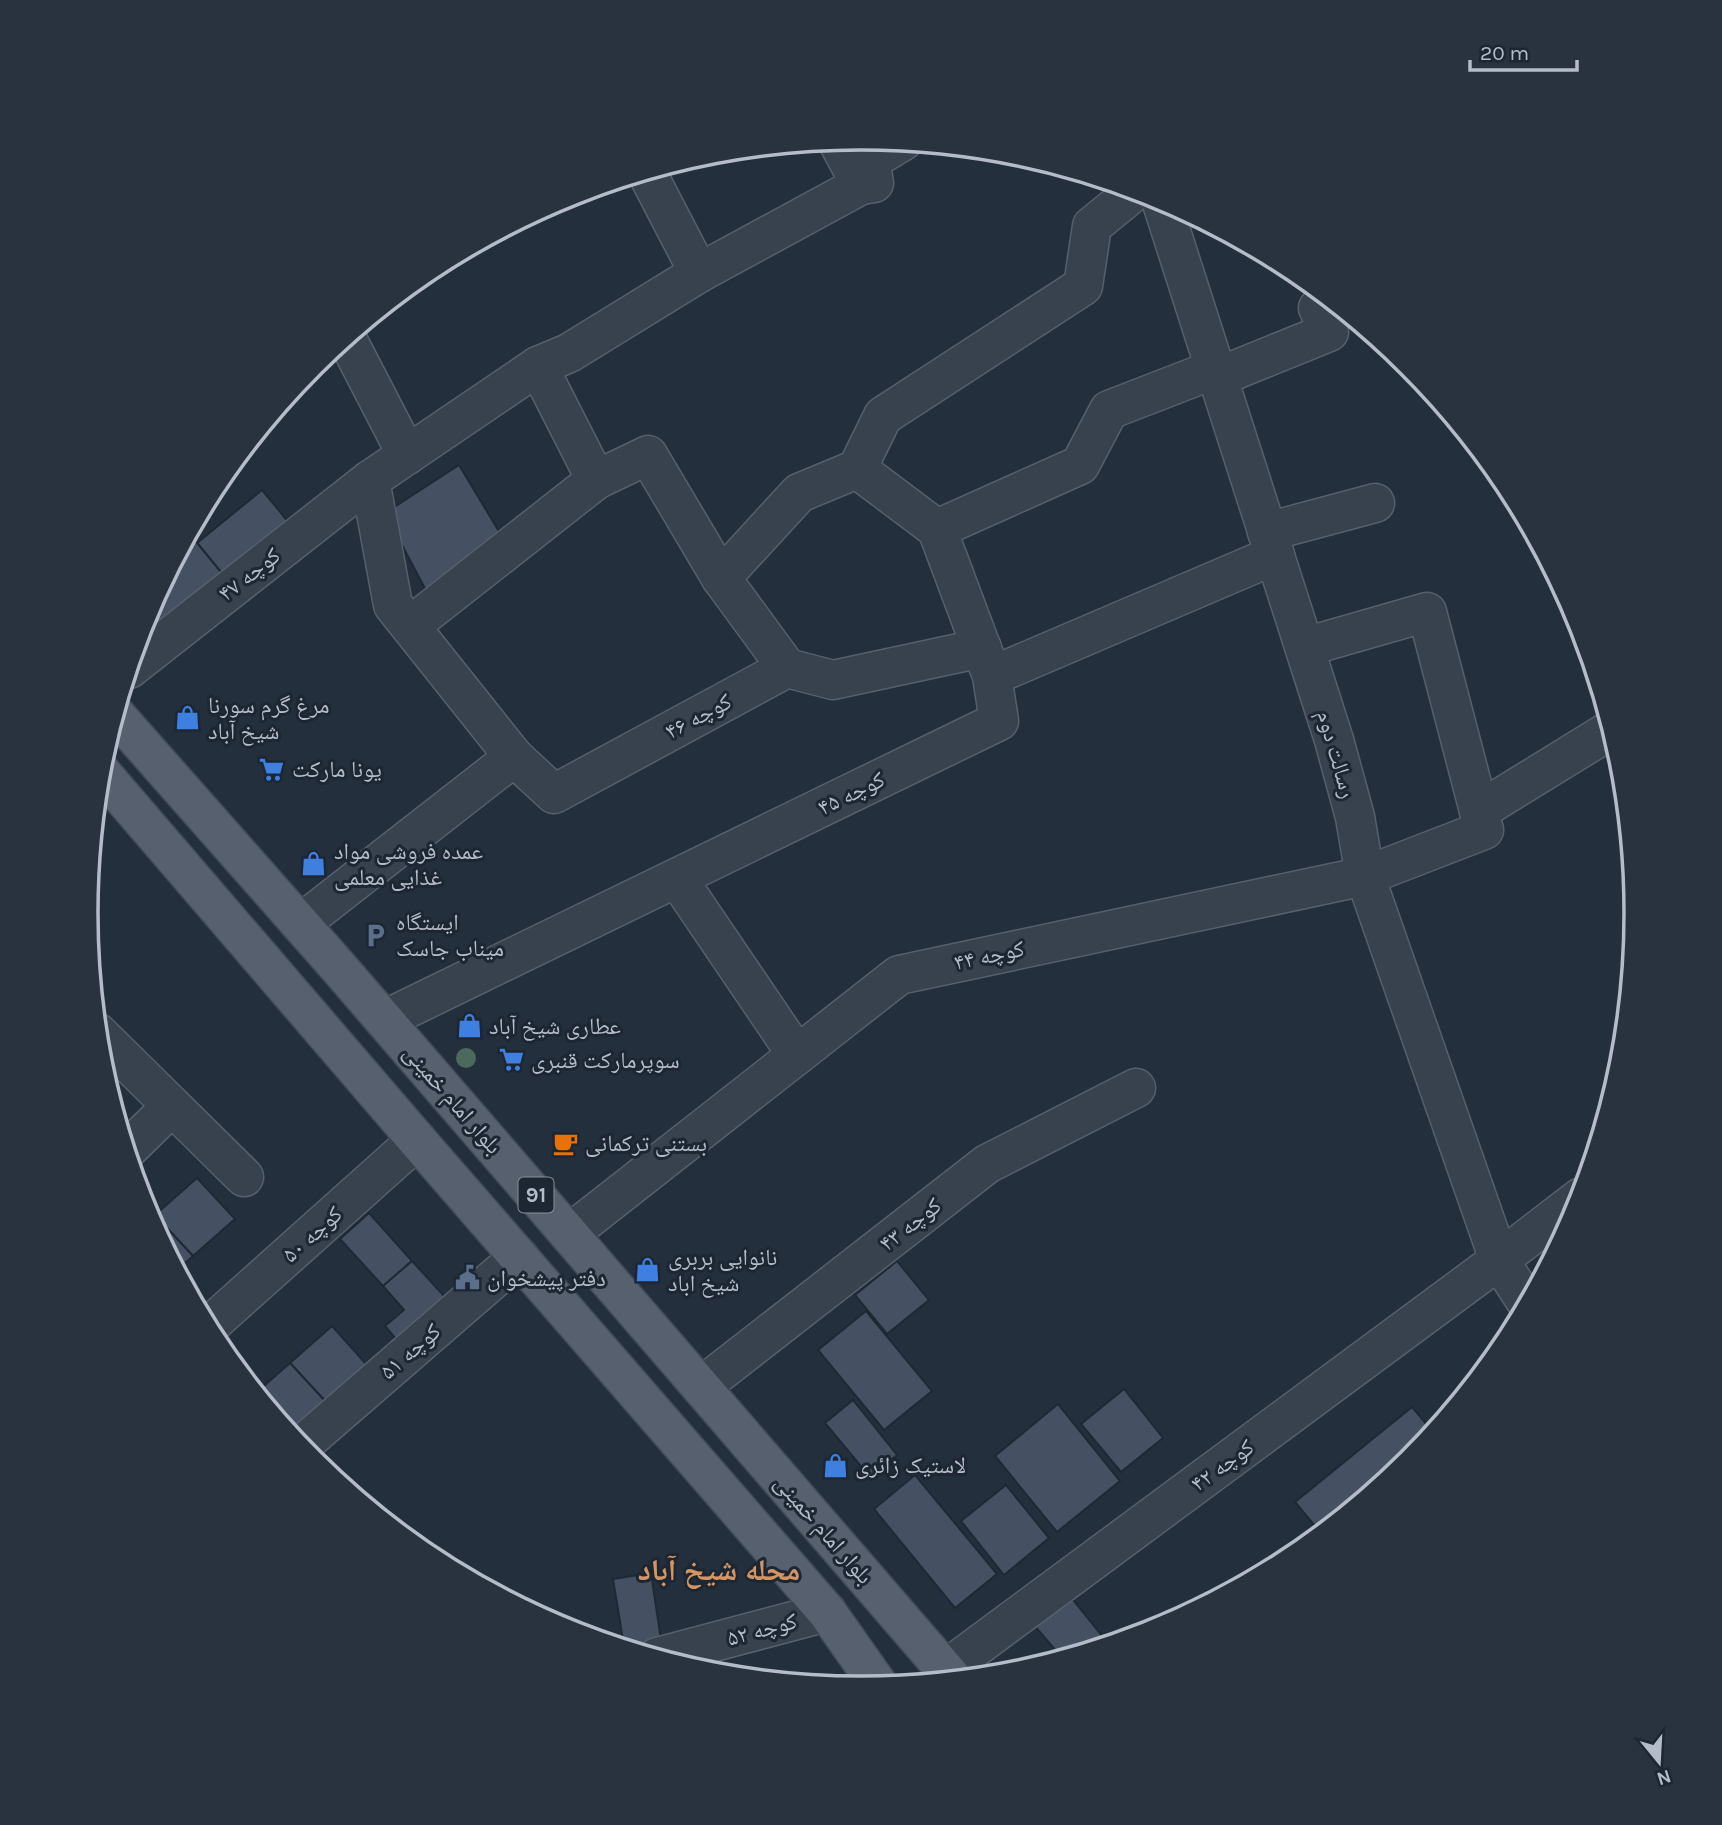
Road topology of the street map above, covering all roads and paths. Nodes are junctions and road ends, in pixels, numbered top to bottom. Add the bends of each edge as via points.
1 (843, 150) edge
2 (887, 151) edge
3 (650, 179) edge
4 (861, 185) junction
5 (1126, 198) edge
6 (1165, 213) edge
7 (699, 273) junction
8 (1324, 306) edge
9 (351, 346) edge
10 (538, 366) junction
11 (1216, 373) junction
12 (407, 455) junction
13 (856, 469) junction
14 (370, 480) junction
15 (596, 480) junction
16 (1375, 503) dead end
17 (937, 529) junction
18 (1271, 543) junction
19 (721, 578) junction
20 (410, 626) junction
21 (1305, 647) junction
22 (141, 660) edge
23 (987, 662) junction
24 (787, 668) junction
25 (122, 722) edge
26 (1603, 736) edge
27 (514, 757) junction
28 (110, 783) edge
29 (1481, 820) junction
30 (1365, 876) junction
31 (677, 878) junction
32 (300, 924) junction
33 (384, 1020) junction
34 (110, 1045) edge
35 (797, 1055) junction
36 (1136, 1088) dead end
37 (172, 1106) junction
38 (417, 1140) junction
39 (134, 1143) edge
40 (244, 1177) dead end
41 (1563, 1211) edge
42 (569, 1234) junction
43 (519, 1257) junction
44 (1499, 1260) junction
45 (1522, 1295) edge
46 (216, 1319) edge
47 (702, 1387) junction
48 (309, 1439) edge
49 (827, 1612) junction
50 (674, 1652) edge
51 (955, 1670) edge
52 (946, 1671) edge
53 (872, 1676) edge

1 - 4 street
2 - 4 street via 870,161 874,183
3 - 7 street
4 - 7 street, کوچه ۴۷
5 - 13 street via 1092,226 1083,286 883,416
6 - 11 street, رسالت دوم
7 - 10 street, کوچه ۴۷ via 569,353
8 - 11 street via 1318,308 1329,332
9 - 12 street
10 - 12 street, کوچه ۴۷
10 - 15 street
11 - 17 street via 1109,410 1080,465
11 - 18 street, رسالت دوم
12 - 14 street, کوچه ۴۷
13 - 17 street
13 - 19 street via 799,492
14 - 20 street via 393,605
14 - 22 street, کوچه ۴۷
15 - 19 street via 648,455
15 - 20 street
16 - 18 street
17 - 23 street
18 - 21 street, رسالت دوم
18 - 23 street
19 - 24 street
20 - 27 street
21 - 29 street via 1427,612
21 - 30 street, رسالت دوم via 1355,817
23 - 24 street via 832,680
23 - 31 street, کوچه ۴۵ via 999,721
24 - 27 street, کوچه ۴۶ via 554,794
25 - 32 main road, بلوار امام خمینی / 91
26 - 29 street, کوچه ۴۴
27 - 32 street
28 - 38 main road, 91
29 - 30 street, کوچه ۴۴
30 - 35 street, کوچه ۴۴ via 899,975
30 - 44 street, رسالت دوم
31 - 33 street, کوچه ۴۵
31 - 35 street
32 - 33 main road, بلوار امام خمینی / 91
33 - 42 main road, بلوار امام خمینی / 91
34 - 37 street
35 - 42 street, کوچه ۴۴
36 - 47 street, کوچه ۴۳ via 986,1164
37 - 39 street
37 - 40 street
38 - 43 main road, 91
38 - 46 street, کوچه ۵۰
41 - 44 street, کوچه ۴۲
42 - 47 main road, بلوار امام خمینی / 91
43 - 48 street, کوچه ۵۱
43 - 49 main road, 91
44 - 45 street, رسالت دوم
44 - 51 street, کوچه ۴۲
47 - 52 main road, بلوار امام خمینی / 91
49 - 50 street, کوچه ۵۲
49 - 53 main road, 91

